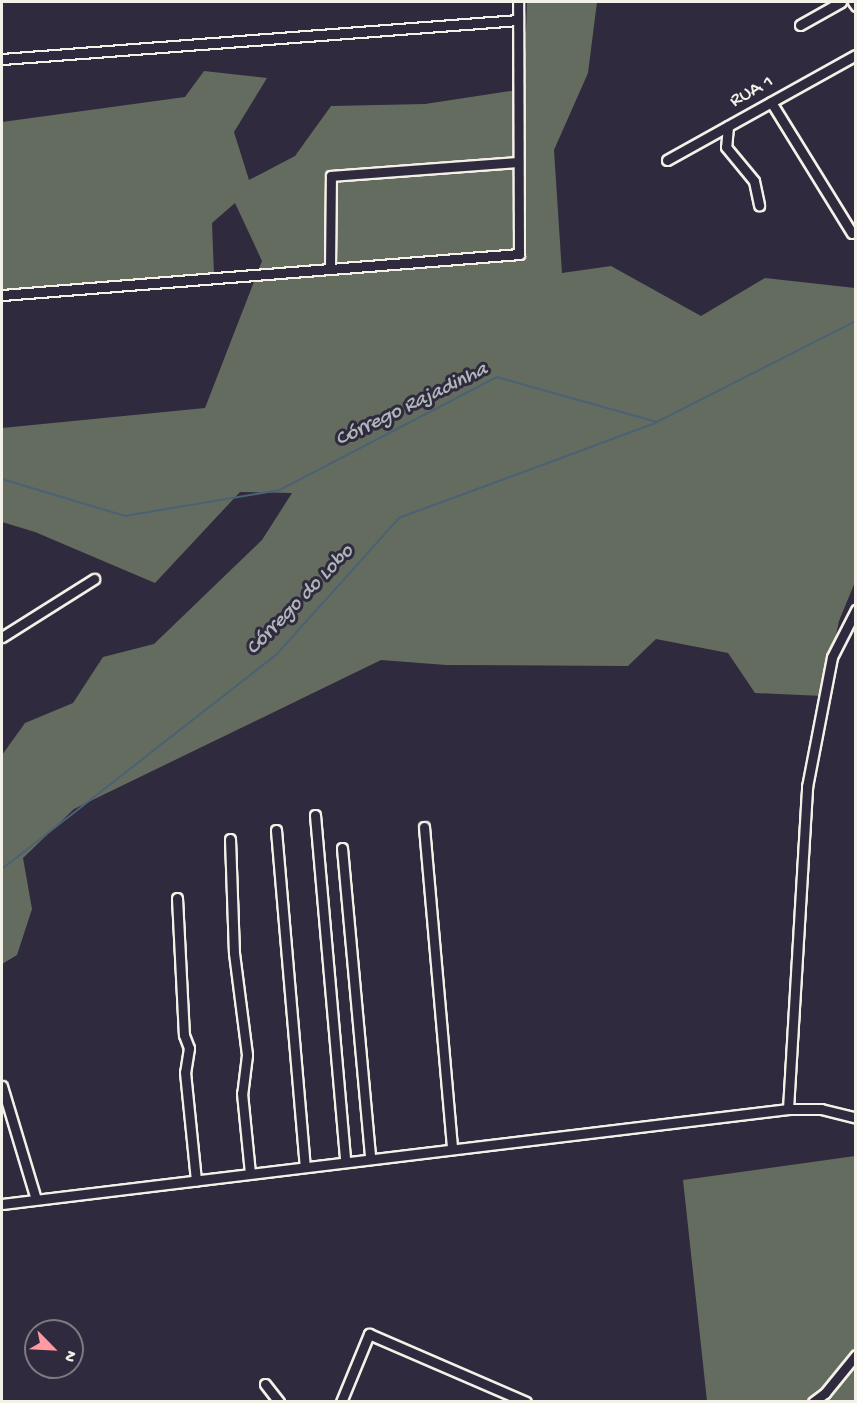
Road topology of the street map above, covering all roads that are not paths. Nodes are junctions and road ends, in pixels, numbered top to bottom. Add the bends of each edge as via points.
1 (518, 2) edge
2 (841, 2) edge
3 (853, 2) edge
4 (855, 6) edge
5 (518, 21) junction
6 (800, 25) dead end
7 (852, 57) edge
8 (2, 59) edge
9 (855, 69) edge
10 (771, 102) junction
11 (728, 126) junction
12 (667, 160) dead end
13 (516, 162) junction
14 (759, 205) dead end
15 (852, 233) dead end
16 (330, 267) junction
17 (2, 295) edge
18 (94, 579) dead end
19 (855, 610) edge
20 (2, 637) edge
21 (315, 815) dead end
22 (423, 827) dead end
23 (276, 830) dead end
24 (230, 839) dead end
25 (342, 848) dead end
26 (177, 898) dead end
27 (2, 1086) edge
28 (788, 1109) junction
29 (855, 1118) edge
30 (452, 1149) junction
31 (370, 1158) junction
32 (345, 1161) junction
33 (305, 1166) junction
34 (250, 1173) junction
35 (196, 1180) junction
36 (36, 1199) junction
37 (2, 1204) edge
38 (855, 1355) edge
39 (265, 1384) dead end
40 (279, 1401) edge
41 (341, 1401) edge
42 (526, 1401) edge
43 (813, 1401) edge

1 - 5 street
2 - 6 street
3 - 4 street
5 - 8 street
5 - 13 street
7 - 9 street
7 - 10 street, RUA 1
10 - 11 street, RUA 1
10 - 15 street
11 - 12 street, RUA 1
11 - 14 street via 726,147 754,182
13 - 16 street via 330,176
13 - 16 street via 519,254
16 - 17 street
18 - 20 street
19 - 28 street via 832,657 807,787
21 - 32 street
22 - 30 street
23 - 33 street
24 - 34 street via 234,953 247,1055 242,1093
25 - 31 street
26 - 35 street via 184,1035 189,1048 185,1072
27 - 36 street
28 - 29 street via 821,1109
28 - 30 street
30 - 31 street
31 - 32 street
32 - 33 street
33 - 34 street
34 - 35 street
35 - 36 street
36 - 37 street
38 - 43 street via 825,1393
39 - 40 street
41 - 42 street via 369,1334

